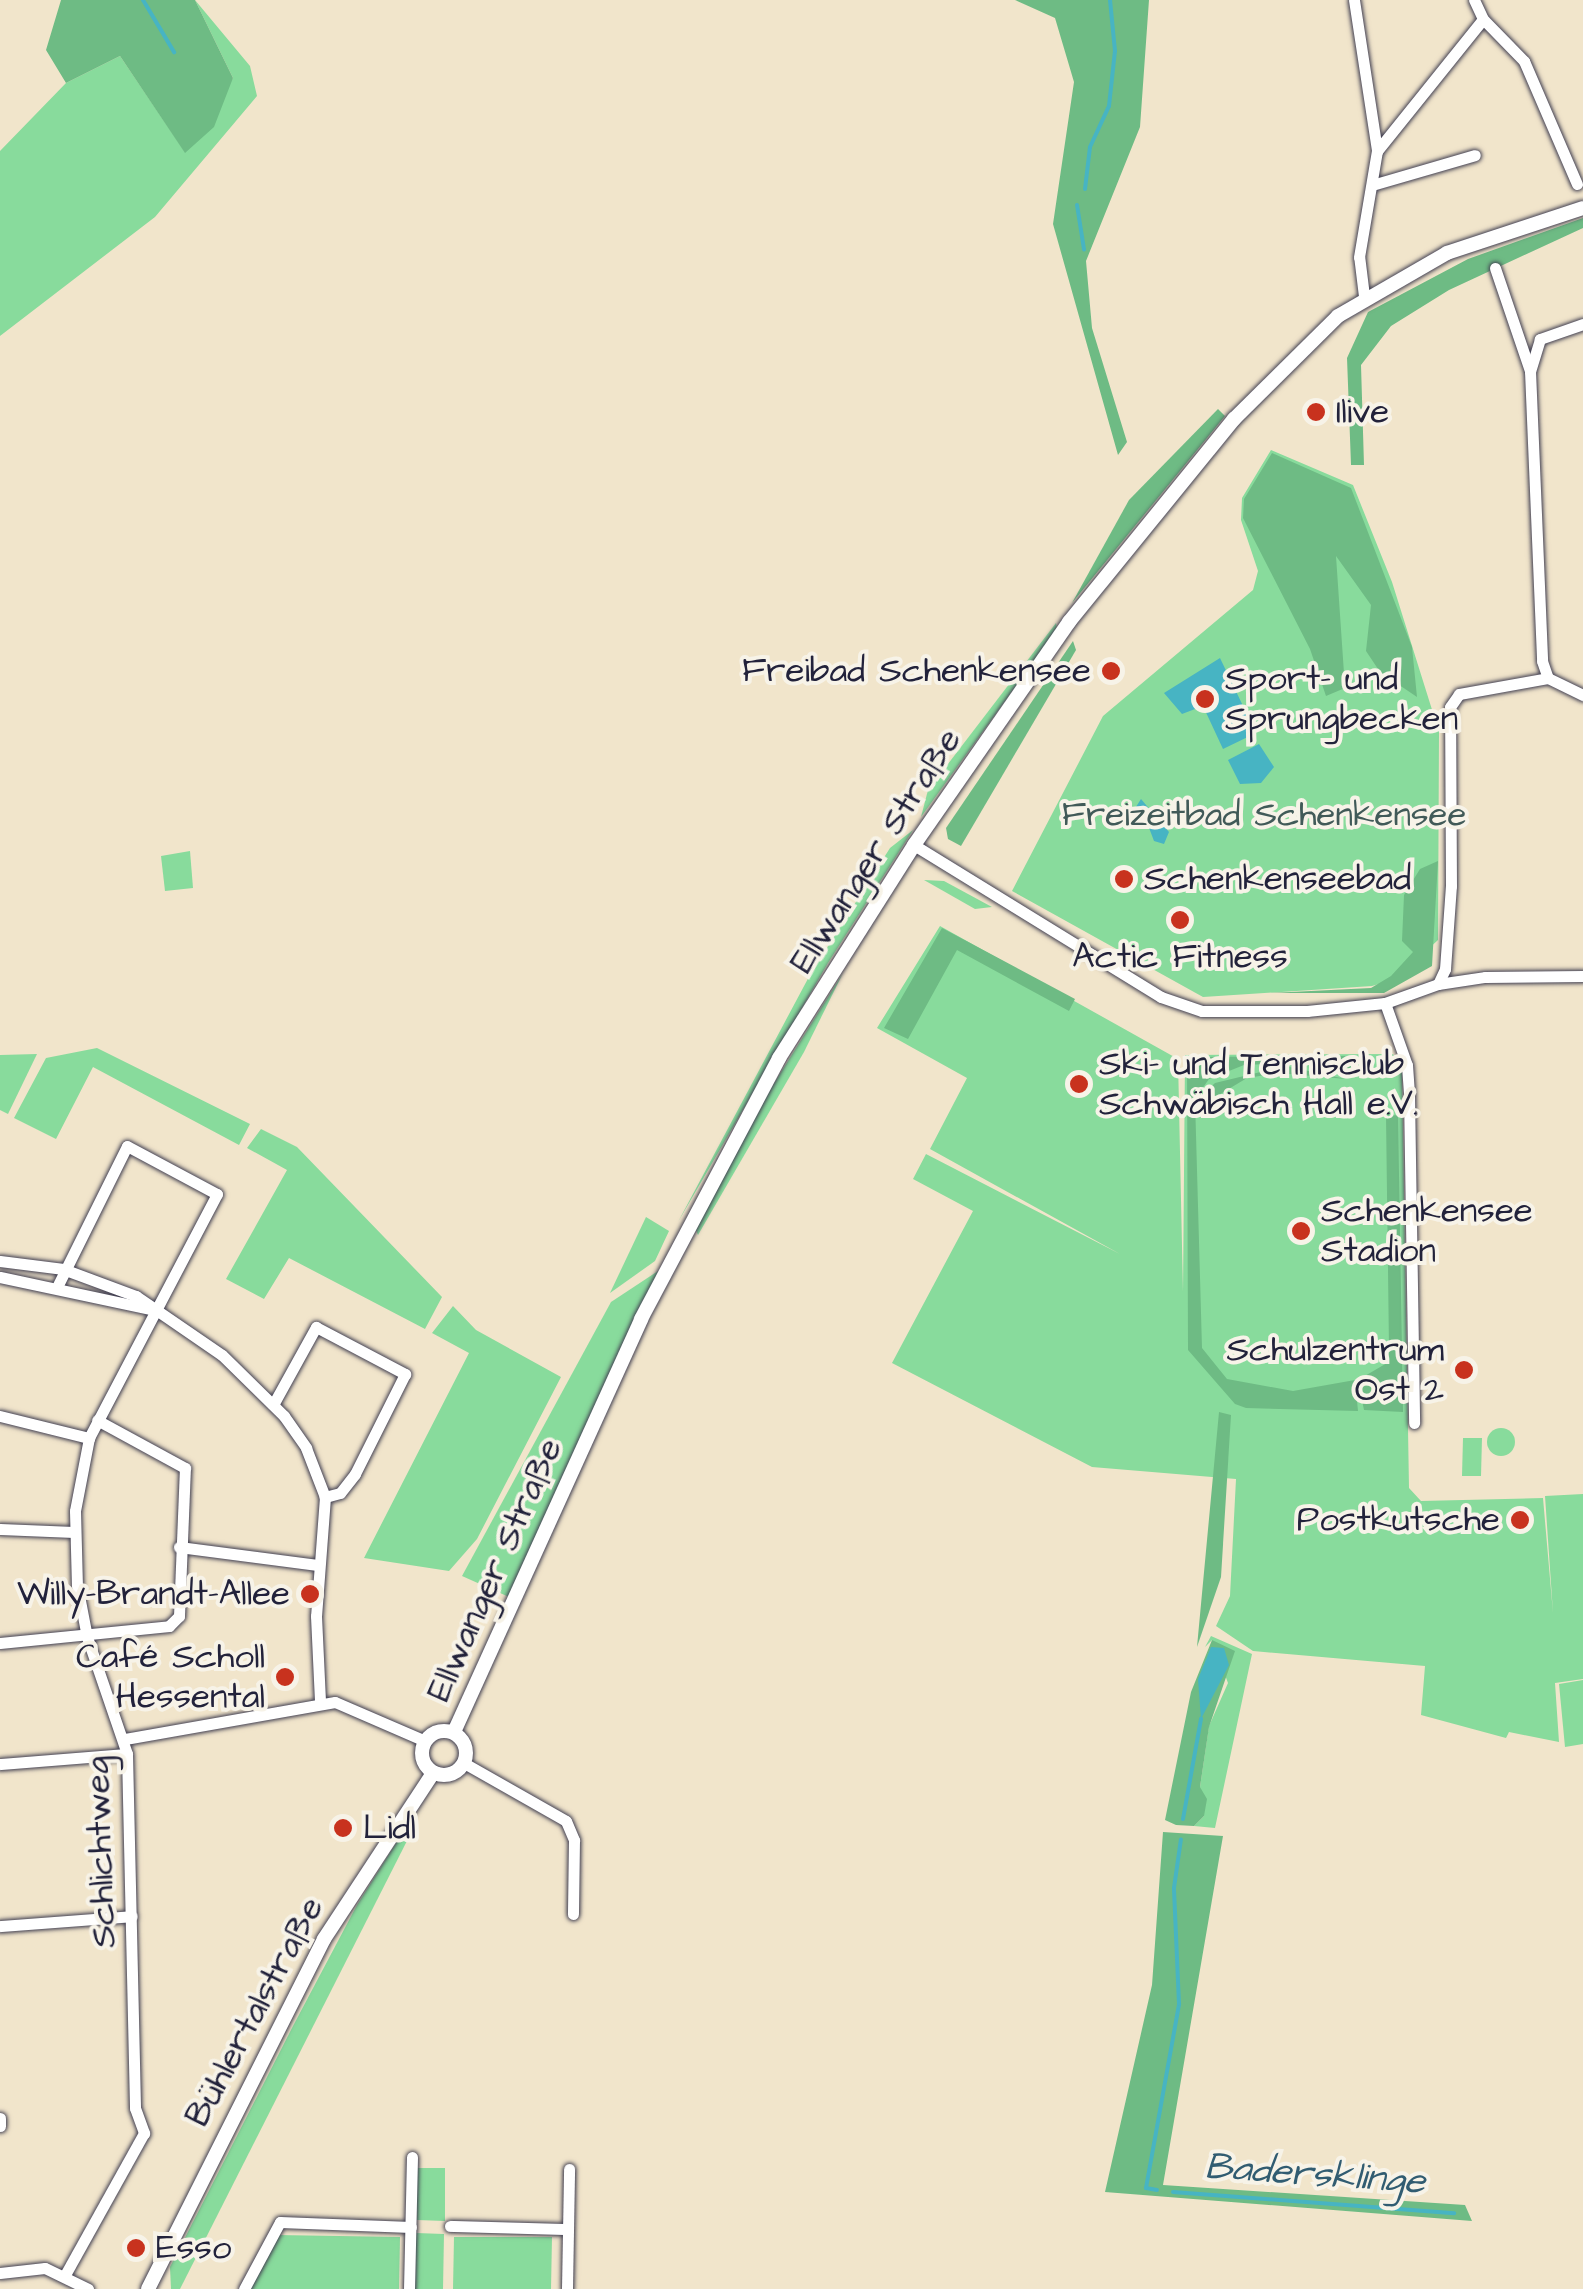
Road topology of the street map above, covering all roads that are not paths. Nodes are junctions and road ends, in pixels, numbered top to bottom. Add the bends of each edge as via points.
1 (1354, 0) edge
2 (1474, 0) edge
3 (1484, 19) junction
4 (1376, 152) junction
5 (1475, 155) dead end
6 (1577, 184) dead end
7 (1372, 185) junction
8 (1583, 208) edge
9 (1494, 268) dead end
10 (1364, 296) junction
11 (1583, 326) edge
12 (1530, 371) junction
13 (1548, 678) junction
14 (1583, 695) edge
15 (914, 845) junction
16 (1583, 976) edge
17 (1438, 984) junction
18 (1385, 1003) junction
19 (0, 1261) edge
20 (63, 1269) junction
21 (0, 1276) edge
22 (58, 1285) junction
23 (155, 1310) junction
24 (274, 1404) junction
25 (0, 1416) edge
26 (97, 1420) junction
27 (1414, 1423) dead end
28 (89, 1438) junction
29 (325, 1497) junction
30 (0, 1529) edge
31 (74, 1532) junction
32 (179, 1547) junction
33 (318, 1565) junction
34 (87, 1637) junction
35 (0, 1643) edge
36 (320, 1702) junction
37 (454, 1732) junction
38 (125, 1739) junction
39 (425, 1740) junction
40 (128, 1754) junction
41 (464, 1763) junction
42 (0, 1764) edge
43 (433, 1772) junction
44 (573, 1914) dead end
45 (132, 1916) junction
46 (0, 1926) edge
47 (0, 2118) edge
48 (0, 2126) edge
49 (412, 2157) dead end
50 (569, 2168) dead end
51 (450, 2226) dead end
52 (411, 2227) junction
53 (568, 2229) junction
54 (0, 2273) edge
55 (65, 2275) junction
56 (88, 2289) edge
57 (148, 2289) edge
58 (244, 2289) edge
59 (409, 2289) edge
60 (567, 2289) edge

1 - 4 street
2 - 3 street
3 - 4 street
3 - 6 street via 1524,60
4 - 7 street
5 - 7 street
7 - 10 street via 1359,258
8 - 10 main road, Ellwanger Straße via 1447,253
9 - 12 street
10 - 15 main road, Ellwanger Straße via 1234,418 1145,526 1059,636
11 - 12 street via 1540,339
12 - 13 street
13 - 14 street
13 - 17 street via 1459,694 1450,707 1451,886 1446,969
15 - 18 street via 986,895 1187,1007 1307,1011
15 - 37 main road, Ellwanger Straße via 779,1058 685,1231
16 - 17 street
17 - 18 street
18 - 27 street via 1407,1066
19 - 20 street
20 - 22 street
20 - 23 street via 106,1282
20 - 23 street, Schlichtweg via 127,1146 217,1194
21 - 22 street
22 - 23 street
23 - 24 street via 198,1335
23 - 26 street, Schlichtweg
24 - 29 street via 306,1448
24 - 29 street via 316,1327 405,1374 354,1474 340,1494
25 - 28 street
26 - 28 street, Schlichtweg
26 - 32 street via 186,1468
28 - 31 street, Schlichtweg
29 - 33 street
30 - 31 street
31 - 34 street, Schlichtweg
32 - 33 street
32 - 34 street via 177,1622
33 - 36 street
34 - 35 street
34 - 38 street, Schlichtweg
36 - 38 street
36 - 39 street via 360,1708
37 - 39 main road via 435,1732
37 - 41 main road via 466,1749
38 - 40 street, Schlichtweg
39 - 43 main road via 423,1762
40 - 42 street
40 - 45 street, Schlichtweg
41 - 43 main road via 447,1775
41 - 44 street via 566,1821 574,1840
43 - 57 main road, Bühlertalstraße via 324,1939
45 - 46 street
45 - 55 street, Schlichtweg via 142,2143
47 - 48 street
49 - 52 street
50 - 53 street
51 - 53 street
52 - 58 street via 280,2222
52 - 59 street
53 - 60 street
54 - 55 street via 25,2267
55 - 56 street

